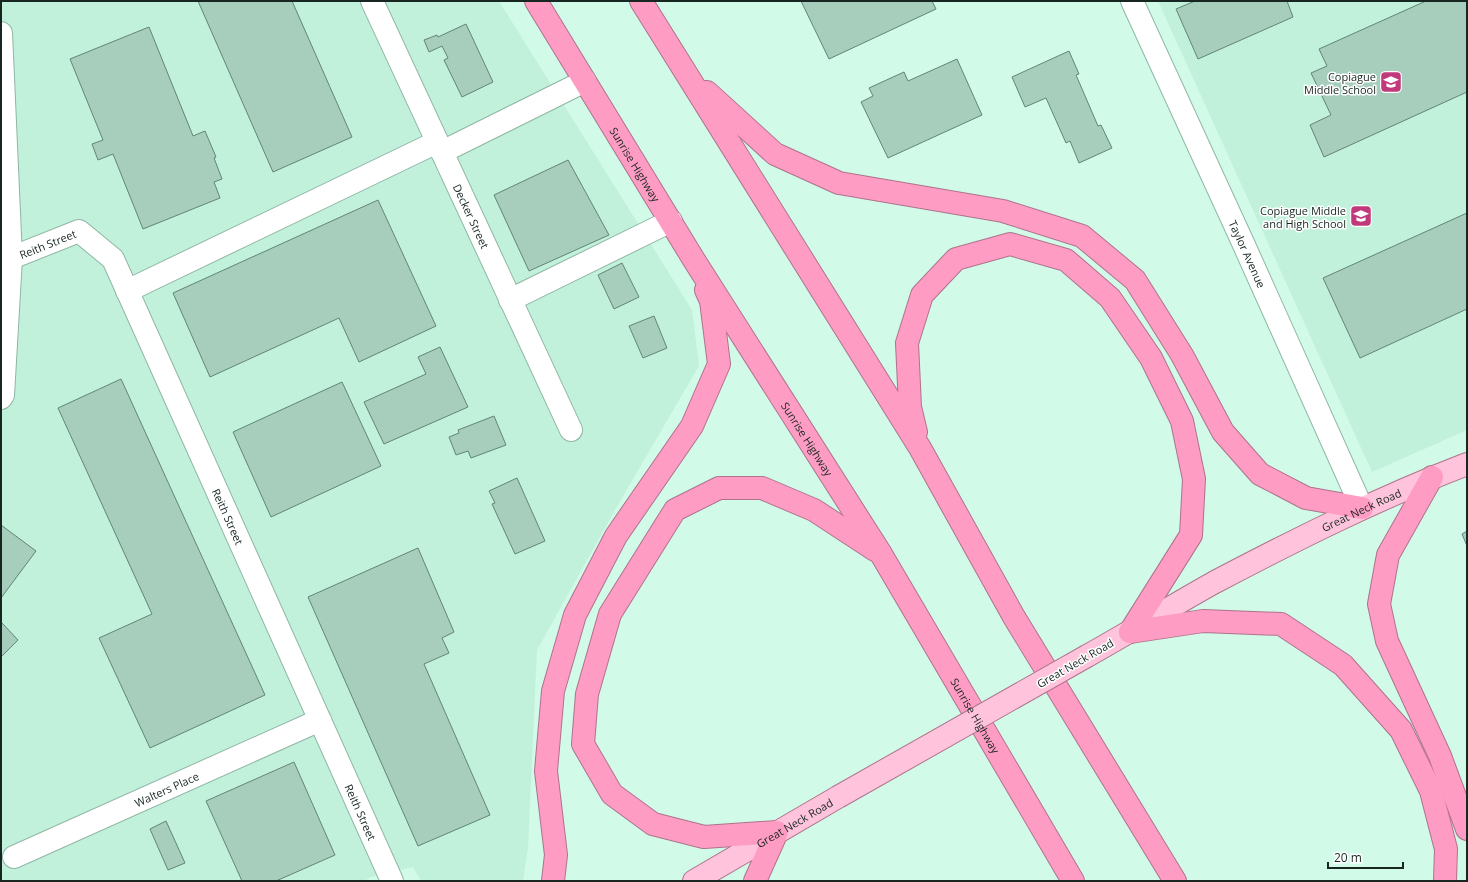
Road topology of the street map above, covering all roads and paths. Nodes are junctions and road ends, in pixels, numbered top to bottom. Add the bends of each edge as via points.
1 (372, 1) edge
2 (536, 1) edge
3 (641, 1) edge
4 (1132, 1) edge
5 (1, 33) edge
6 (688, 74) junction
7 (585, 81) junction
8 (440, 147) junction
9 (671, 221) junction
10 (6, 260) edge
11 (694, 260) junction
12 (127, 291) junction
13 (510, 300) junction
14 (1, 398) edge
15 (571, 430) dead end
16 (920, 448) junction
17 (1467, 464) edge
18 (1432, 477) junction
19 (1362, 508) junction
20 (881, 554) junction
21 (1130, 632) junction
22 (320, 720) junction
23 (1467, 829) edge
24 (777, 832) junction
25 (14, 857) dead end
26 (1059, 858) junction
27 (392, 881) edge
28 (553, 881) edge
29 (694, 881) edge
30 (755, 881) edge
31 (1066, 881) edge
32 (1073, 881) edge
33 (1176, 881) edge
34 (1445, 881) edge

1 - 8 street, Decker Street
2 - 7 highway, Sunrise Highway
3 - 6 highway
4 - 19 street, Taylor Avenue
5 - 10 street
6 - 16 highway
6 - 19 highway via 775,154 839,183 1003,211 1082,236 1135,280 1182,355 1223,432 1260,474 1306,498
7 - 8 street
7 - 9 highway, Sunrise Highway
8 - 12 street
8 - 13 street, Decker Street
9 - 11 highway, Sunrise Highway
9 - 13 street
10 - 12 street, Reith Street via 79,231 113,259
10 - 14 street
11 - 20 highway, Sunrise Highway
11 - 28 highway via 711,301 719,364 692,426 616,536 575,615 553,691 546,771 556,855
12 - 22 street, Reith Street
13 - 15 street, Decker Street
16 - 21 highway via 910,407 907,343 922,294 956,259 1010,244 1066,260 1110,298 1151,358 1182,421 1194,479 1191,535
16 - 33 highway via 1014,617
17 - 18 main road, Great Neck Road
18 - 19 main road, Great Neck Road
18 - 23 highway via 1388,555 1379,604 1387,641 1440,756
19 - 21 main road, Great Neck Road via 1215,583
20 - 24 highway via 814,510 762,488 719,488 675,510 610,614 587,694 583,744 612,794 653,824 704,837
20 - 26 highway, Sunrise Highway
21 - 24 main road, Great Neck Road, bridge
21 - 34 highway via 1204,621 1281,624 1343,665 1401,730 1432,791 1446,849
22 - 25 street, Walters Place
22 - 27 street, Reith Street
24 - 29 main road, Great Neck Road
24 - 30 highway
26 - 31 highway
26 - 32 highway, Sunrise Highway

